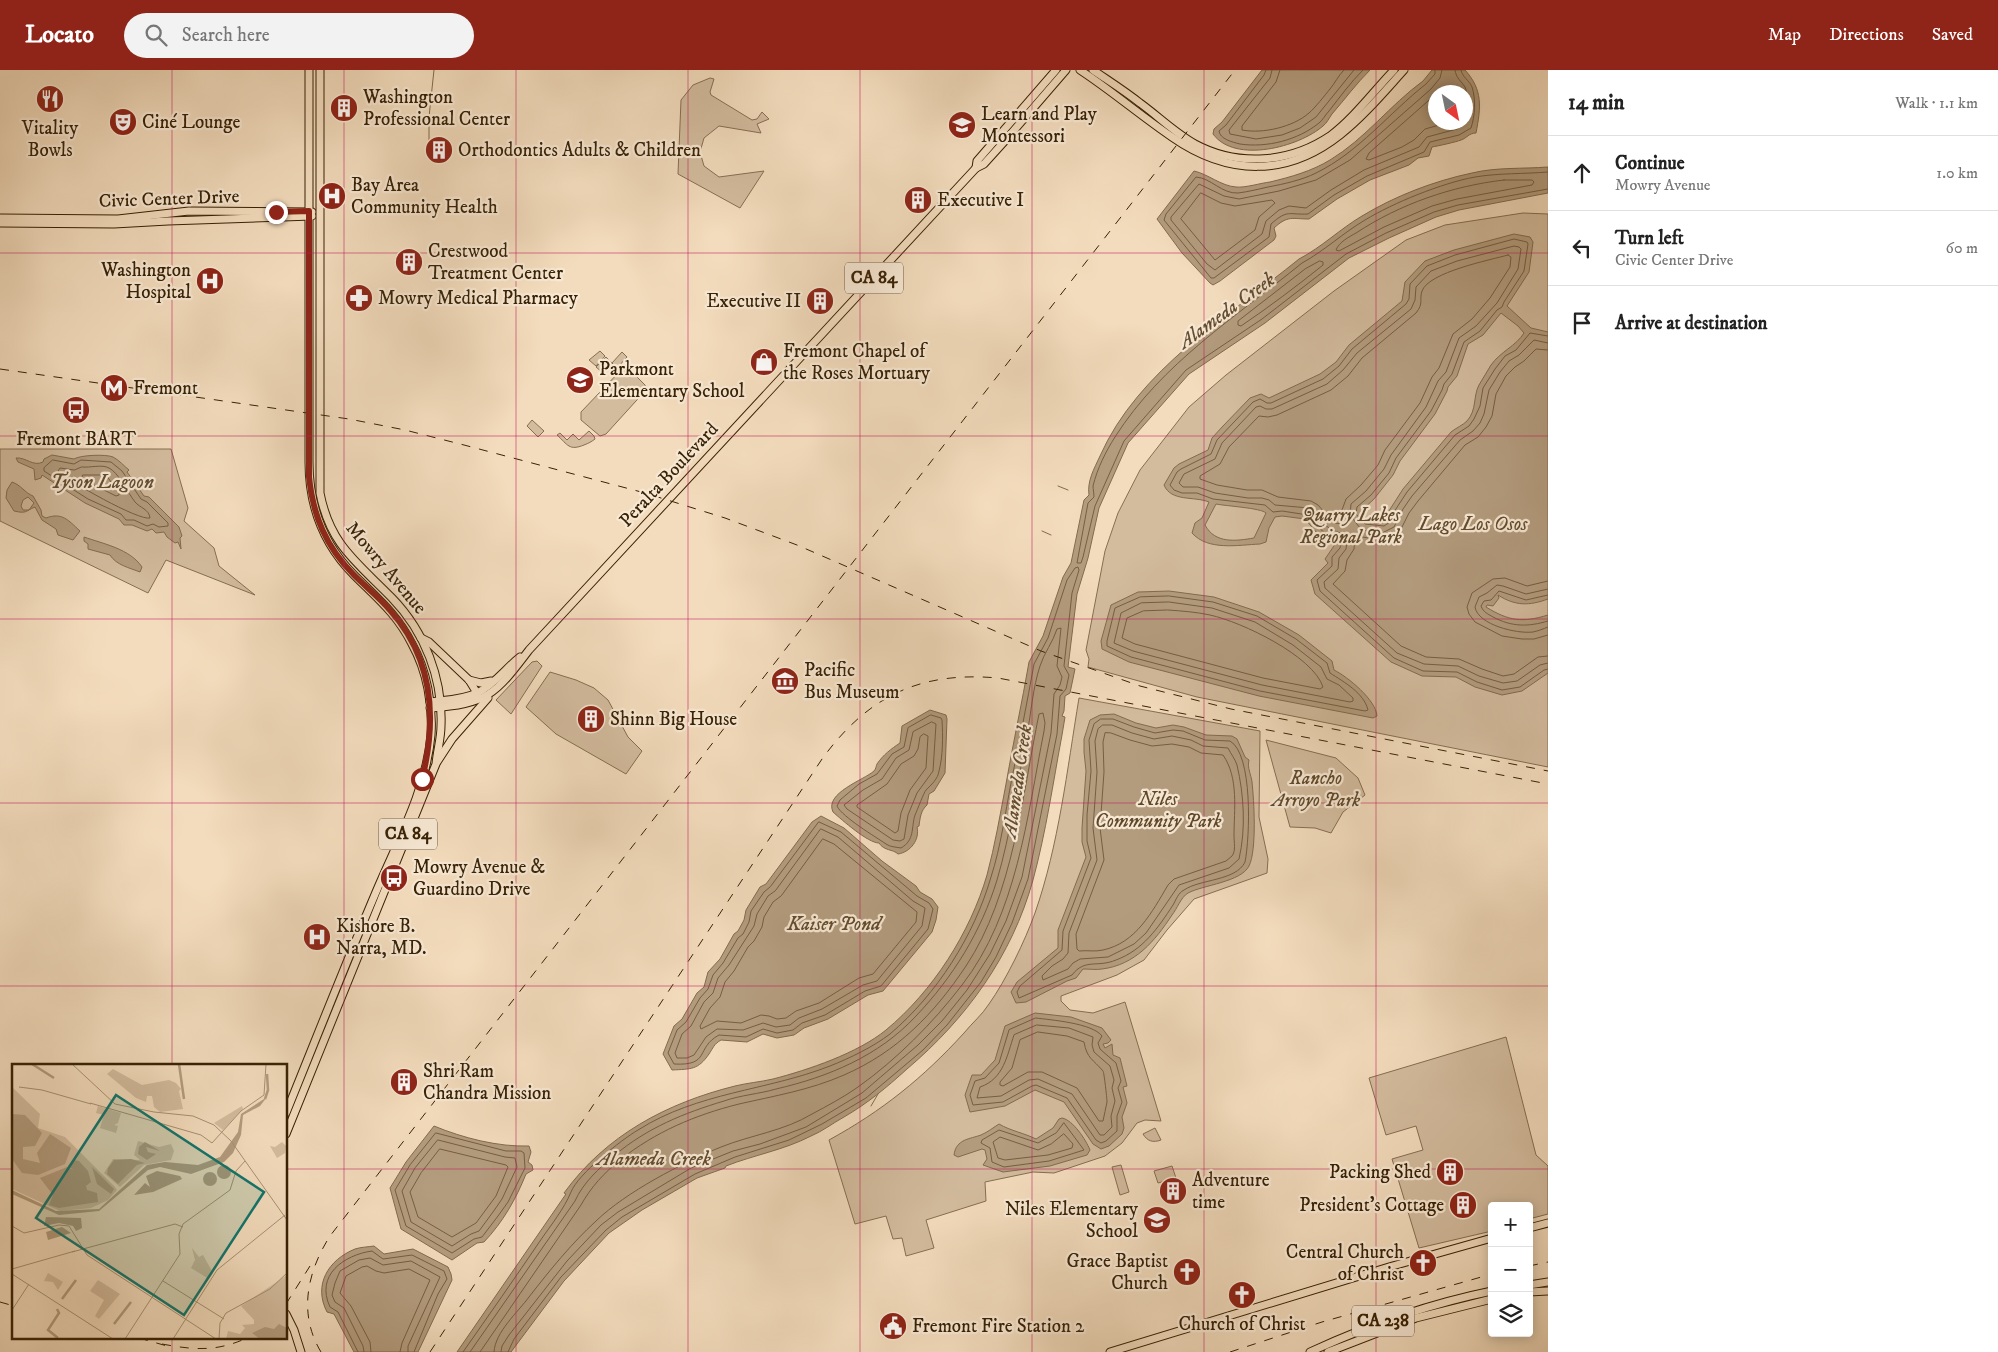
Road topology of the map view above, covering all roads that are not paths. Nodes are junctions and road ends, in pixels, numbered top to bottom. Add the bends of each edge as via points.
1 (309, 70) edge
2 (320, 70) edge
3 (1056, 70) edge
4 (1066, 70) edge
5 (1080, 70) edge
6 (1093, 70) edge
7 (1394, 70) edge
8 (1404, 70) edge
9 (1047, 93) junction
10 (976, 168) junction
11 (310, 194) junction
12 (290, 214) junction
13 (309, 214) junction
14 (319, 214) junction
15 (0, 218) edge
16 (0, 223) edge
17 (309, 237) junction
18 (421, 638) junction
19 (529, 650) junction
20 (496, 679) junction
21 (469, 680) junction
22 (494, 692) junction
23 (476, 693) junction
24 (473, 702) junction
25 (441, 704) junction
26 (430, 705) junction
27 (436, 764) junction
28 (288, 1108) edge
29 (288, 1129) edge
30 (1548, 1223) edge
31 (1533, 1227) edge
32 (1488, 1239) edge
33 (1548, 1282) edge
34 (1533, 1284) edge
35 (1548, 1290) edge
36 (1488, 1292) edge
37 (1533, 1292) edge
38 (1488, 1300) edge
39 (288, 1318) edge
40 (288, 1324) edge
41 (300, 1352) edge
42 (1110, 1352) edge
43 (1310, 1352) edge
44 (1328, 1352) edge

1 - 11 main road, Mowry Avenue
2 - 14 main road, Mowry Avenue
3 - 10 main road, Peralta Boulevard / CA 84 via 977,161
4 - 9 main road, Peralta Boulevard / CA 84
5 - 8 main road via 1201,155 1228,164 1253,167 1281,165 1329,143 1356,121
5 - 9 main road via 1067,75 1053,91
6 - 7 main road via 1194,143 1224,155 1256,159 1295,153 1325,139 1346,122
9 - 10 main road, Peralta Boulevard / CA 84 via 984,164
10 - 19 main road, Peralta Boulevard / CA 84
11 - 12 main road
11 - 13 main road, Mowry Avenue
12 - 13 main road, Civic Center Drive
12 - 15 main road, Civic Center Drive via 189,211 118,218
12 - 16 main road, Civic Center Drive via 114,224
12 - 17 main road via 303,225
13 - 14 main road, Civic Center Drive
13 - 17 main road, Mowry Avenue
14 - 18 main road, Mowry Avenue via 319,477 322,502 342,548 396,603
17 - 26 main road, Mowry Avenue via 309,477 313,504 321,529 333,550 391,611 408,635 426,679
18 - 21 main road, Mowry Avenue
18 - 25 main road, Mowry Avenue via 436,674
19 - 20 main road, Peralta Boulevard / CA 84
19 - 22 main road, Peralta Boulevard / CA 84
20 - 21 main road via 481,683
20 - 23 main road, Peralta Boulevard / CA 84
21 - 23 main road, Mowry Avenue
22 - 24 main road, Peralta Boulevard
22 - 27 main road via 452,739
23 - 24 main road
23 - 25 main road, Peralta Boulevard / CA 84
24 - 25 main road, Peralta Boulevard
25 - 26 main road, Peralta Boulevard / CA 84
25 - 27 main road, Mowry Avenue
26 - 28 main road, Mowry Avenue / CA 84 via 428,756 416,796
27 - 29 main road, Mowry Avenue / CA 84
30 - 31 main road
32 - 42 main road
33 - 34 main road
35 - 37 main road
36 - 43 main road, CA 238 via 1390,1318
38 - 44 main road, CA 238 via 1416,1318
39 - 41 main road
40 - 41 main road

